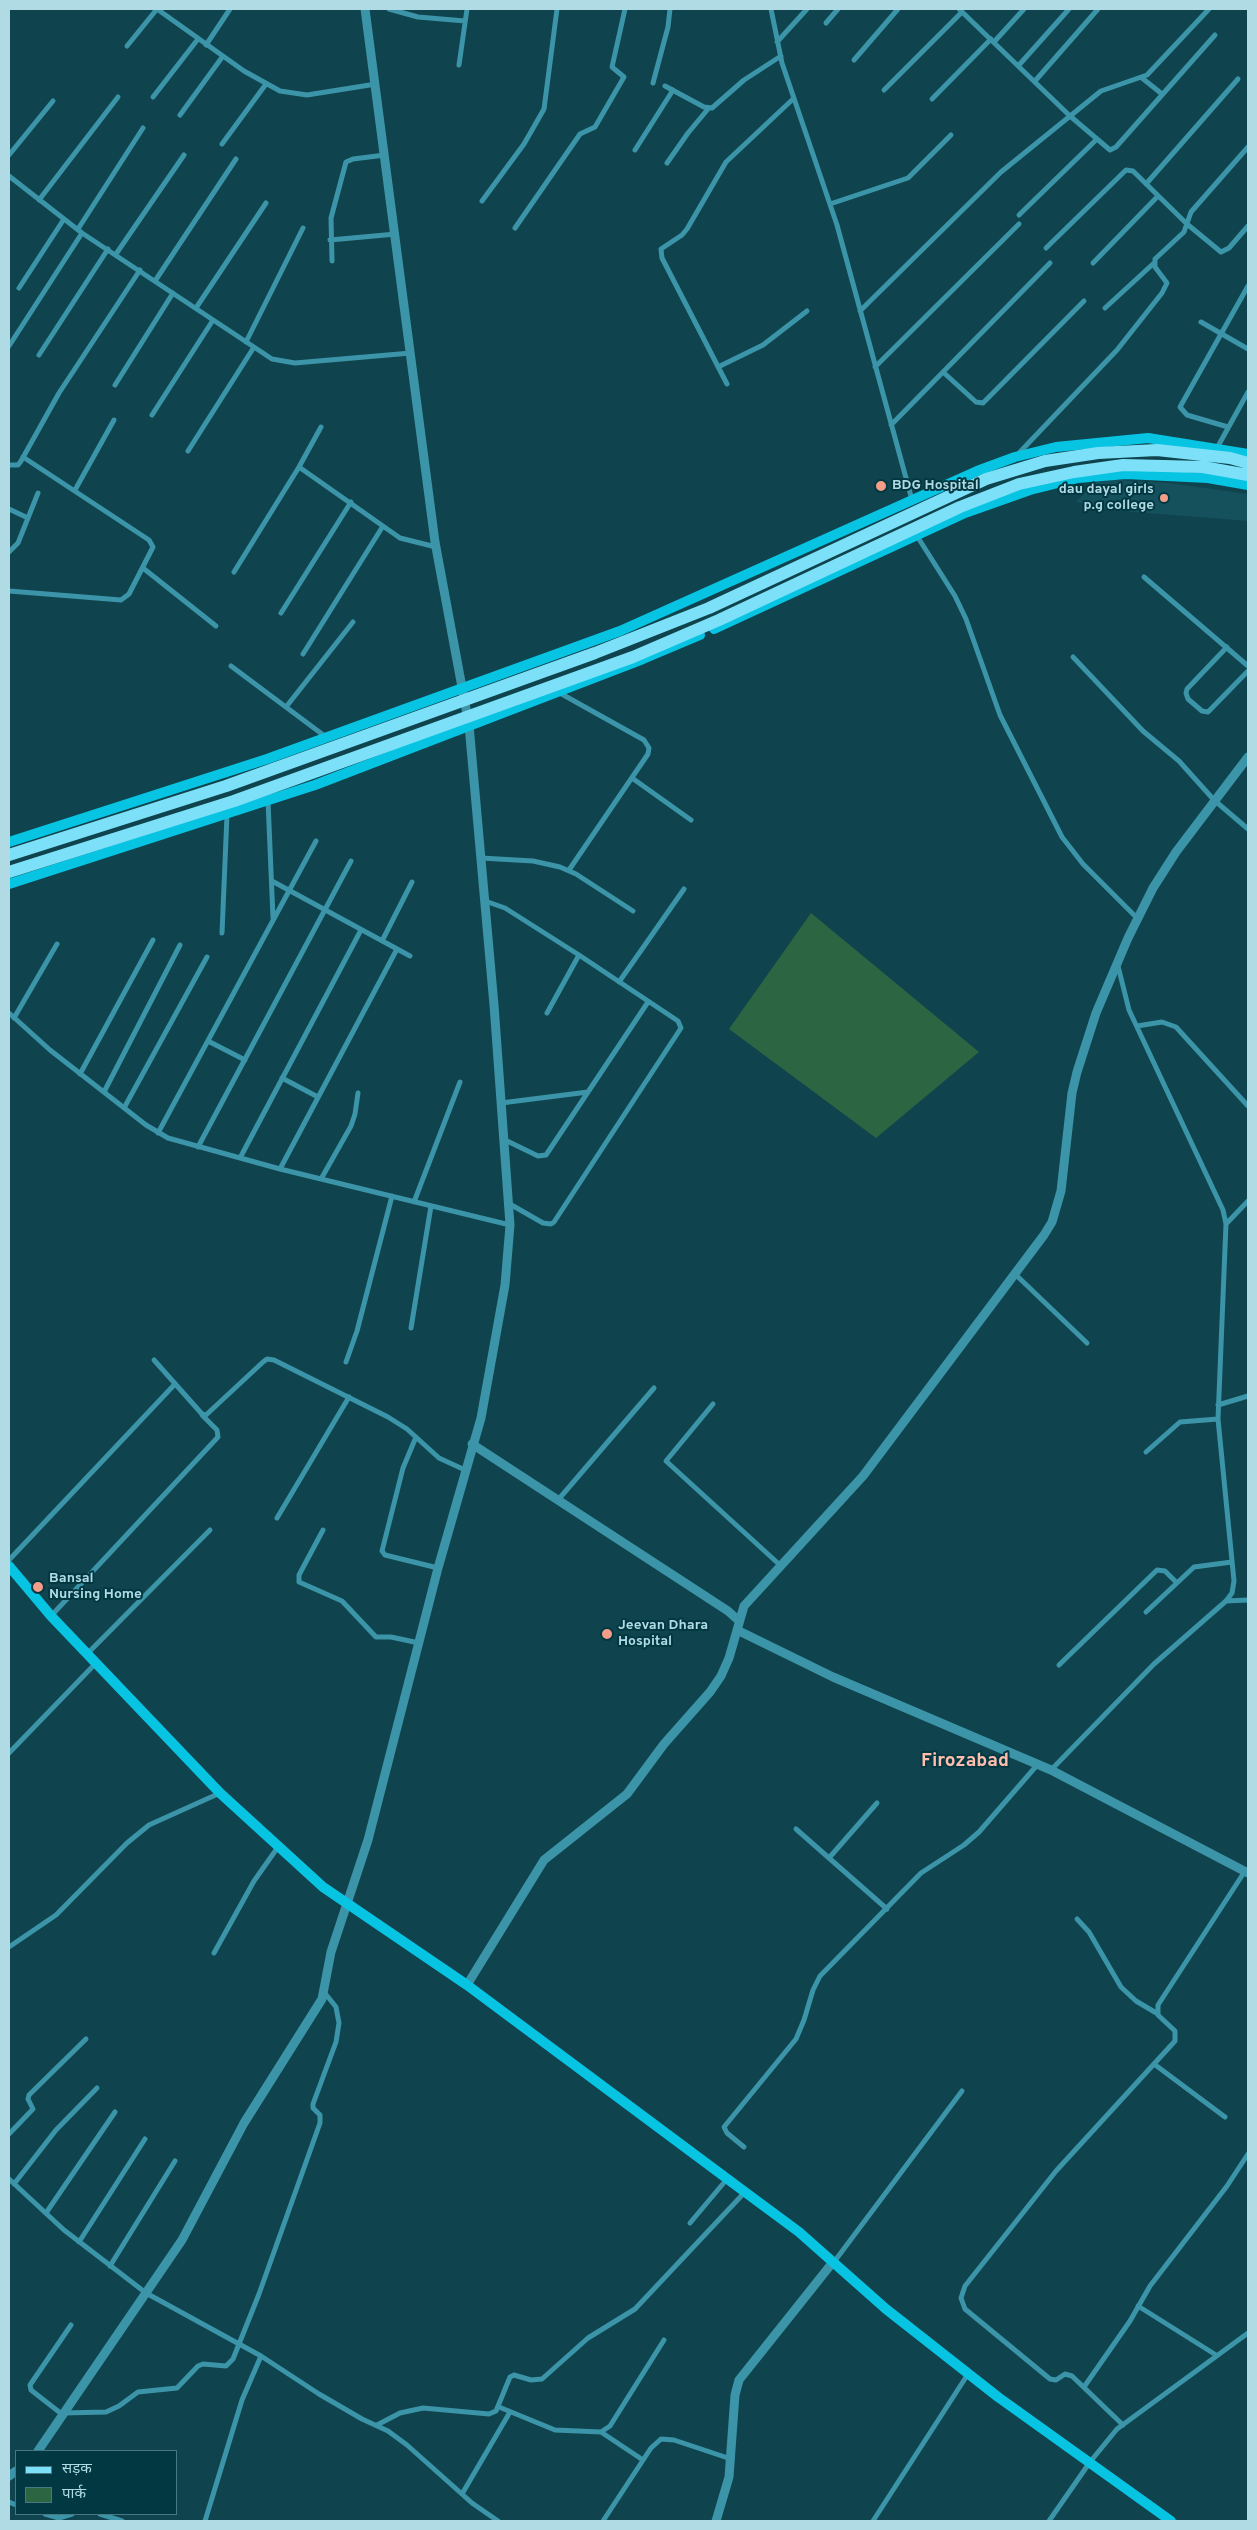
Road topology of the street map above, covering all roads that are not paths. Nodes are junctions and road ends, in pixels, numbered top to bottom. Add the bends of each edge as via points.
1 (157, 9) edge
2 (230, 9) edge
3 (365, 9) edge
4 (389, 9) edge
5 (467, 9) edge
6 (557, 9) edge
7 (625, 9) edge
8 (670, 9) edge
9 (771, 9) edge
10 (807, 9) edge
11 (838, 9) edge
12 (898, 9) edge
13 (969, 9) edge
14 (1024, 9) edge
15 (1069, 9) edge
16 (1098, 9) edge
17 (1209, 9) edge
18 (962, 11) edge
19 (465, 21) junction
20 (826, 24) dead end
21 (1215, 35) dead end
22 (198, 39) junction
23 (992, 40) junction
24 (778, 42) junction
25 (206, 45) junction
26 (127, 46) dead end
27 (222, 56) junction
28 (781, 56) junction
29 (854, 60) dead end
30 (459, 65) dead end
31 (1019, 65) junction
32 (1142, 78) junction
33 (1238, 79) dead end
34 (1035, 81) junction
35 (653, 83) dead end
36 (266, 84) junction
37 (376, 84) junction
38 (665, 86) dead end
39 (673, 90) junction
40 (884, 90) dead end
41 (1162, 94) junction
42 (118, 97) dead end
43 (153, 97) dead end
44 (793, 99) junction
45 (932, 99) dead end
46 (53, 101) dead end
47 (708, 109) junction
48 (180, 115) dead end
49 (1070, 116) junction
50 (143, 128) dead end
51 (950, 135) dead end
52 (1097, 139) junction
53 (222, 144) dead end
54 (1248, 147) edge
55 (635, 150) dead end
56 (9, 155) edge
57 (184, 155) dead end
58 (386, 155) junction
59 (236, 159) dead end
60 (667, 163) dead end
61 (9, 176) edge
62 (1146, 184) junction
63 (1158, 196) junction
64 (40, 200) junction
65 (482, 201) dead end
66 (266, 203) dead end
67 (830, 204) junction
68 (1020, 216) dead end
69 (64, 219) junction
70 (1019, 224) dead end
71 (1187, 224) junction
72 (1248, 226) edge
73 (303, 228) dead end
74 (515, 228) dead end
75 (80, 231) junction
76 (396, 234) junction
77 (330, 240) junction
78 (1046, 248) dead end
79 (108, 249) junction
80 (116, 254) junction
81 (332, 261) dead end
82 (1093, 262) dead end
83 (1050, 263) dead end
84 (1154, 263) junction
85 (140, 270) junction
86 (156, 281) junction
87 (1248, 286) edge
88 (19, 288) dead end
89 (173, 293) junction
90 (1084, 301) dead end
91 (196, 308) junction
92 (1105, 308) dead end
93 (807, 311) dead end
94 (860, 311) junction
95 (213, 320) junction
96 (1202, 322) dead end
97 (1222, 334) junction
98 (246, 342) junction
99 (9, 346) edge
100 (254, 348) junction
101 (1248, 349) edge
102 (411, 353) junction
103 (39, 354) dead end
104 (718, 367) junction
105 (876, 367) junction
106 (943, 372) junction
107 (727, 384) dead end
108 (115, 385) dead end
109 (1248, 392) edge
110 (152, 415) dead end
111 (114, 420) dead end
112 (891, 424) junction
113 (321, 427) dead end
114 (1228, 427) junction
115 (1217, 448) junction
116 (188, 451) dead end
117 (1248, 454) edge
118 (23, 457) junction
119 (1015, 458) junction
120 (1248, 463) edge
121 (9, 465) edge
122 (299, 468) junction
123 (1248, 475) edge
124 (1248, 485) edge
125 (75, 490) junction
126 (38, 493) dead end
127 (912, 500) junction
128 (350, 502) junction
129 (9, 509) edge
130 (28, 518) junction
131 (383, 526) junction
132 (916, 535) junction
133 (436, 547) junction
134 (9, 552) edge
135 (143, 568) junction
136 (234, 572) dead end
137 (1144, 577) dead end
138 (9, 591) edge
139 (281, 613) dead end
140 (353, 622) dead end
141 (216, 626) dead end
142 (1227, 647) junction
143 (303, 654) dead end
144 (1073, 657) dead end
145 (231, 666) dead end
146 (1248, 666) edge
147 (1248, 670) edge
148 (462, 688) junction
149 (558, 692) junction
150 (286, 707) junction
151 (469, 725) junction
152 (327, 737) junction
153 (1248, 757) edge
154 (632, 778) junction
155 (1214, 800) junction
156 (268, 801) junction
157 (227, 815) junction
158 (690, 820) dead end
159 (1248, 829) edge
160 (316, 841) dead end
161 (9, 842) edge
162 (9, 855) edge
163 (481, 858) junction
164 (351, 861) dead end
165 (569, 870) junction
166 (9, 872) edge
167 (272, 881) junction
168 (412, 882) dead end
169 (9, 884) edge
170 (684, 889) dead end
171 (288, 890) junction
172 (485, 902) junction
173 (325, 910) junction
174 (633, 911) dead end
175 (273, 918) junction
176 (1137, 918) junction
177 (361, 930) junction
178 (222, 933) dead end
179 (153, 940) dead end
180 (382, 941) junction
181 (57, 944) dead end
182 (180, 945) dead end
183 (397, 949) junction
184 (579, 955) junction
185 (410, 956) dead end
186 (207, 957) dead end
187 (1117, 965) junction
188 (619, 982) junction
189 (648, 1002) junction
190 (9, 1013) edge
191 (547, 1013) dead end
192 (14, 1018) junction
193 (1137, 1026) junction
194 (208, 1041) junction
195 (245, 1060) junction
196 (80, 1074) junction
197 (282, 1078) junction
198 (460, 1082) dead end
199 (104, 1092) junction
200 (588, 1092) junction
201 (358, 1093) dead end
202 (318, 1097) junction
203 (501, 1103) junction
204 (1248, 1106) edge
205 (124, 1108) junction
206 (158, 1133) junction
207 (503, 1139) junction
208 (198, 1147) junction
209 (240, 1158) junction
210 (280, 1169) junction
211 (321, 1179) junction
212 (392, 1196) junction
213 (1248, 1201) edge
214 (414, 1202) junction
215 (507, 1202) junction
216 (431, 1206) junction
217 (1226, 1224) junction
218 (510, 1225) junction
219 (1015, 1274) junction
220 (411, 1328) dead end
221 (1087, 1343) dead end
222 (154, 1360) dead end
223 (346, 1362) dead end
224 (175, 1384) junction
225 (654, 1388) dead end
226 (1248, 1396) edge
227 (349, 1397) junction
228 (713, 1404) dead end
229 (1218, 1405) junction
230 (202, 1414) junction
231 (1218, 1419) junction
232 (416, 1437) junction
233 (472, 1444) junction
234 (1146, 1452) dead end
235 (465, 1470) junction
236 (558, 1500) junction
237 (277, 1518) dead end
238 (210, 1530) dead end
239 (322, 1530) dead end
240 (9, 1560) edge
241 (1232, 1562) junction
242 (9, 1566) edge
243 (781, 1566) junction
244 (438, 1568) junction
245 (1176, 1582) junction
246 (1248, 1600) edge
247 (1226, 1601) junction
248 (1146, 1612) dead end
249 (51, 1616) junction
250 (738, 1625) junction
251 (419, 1644) junction
252 (88, 1654) junction
253 (96, 1663) junction
254 (1058, 1665) dead end
255 (9, 1753) edge
256 (1038, 1764) junction
257 (1051, 1770) junction
258 (220, 1793) junction
259 (877, 1803) dead end
260 (796, 1829) dead end
261 (278, 1847) junction
262 (829, 1858) junction
263 (1246, 1872) edge
264 (348, 1905) junction
265 (887, 1909) junction
266 (1076, 1919) dead end
267 (9, 1947) edge
268 (214, 1953) dead end
269 (467, 1985) junction
270 (324, 1992) junction
271 (1158, 2015) junction
272 (86, 2039) dead end
273 (1154, 2064) junction
274 (97, 2088) dead end
275 (962, 2091) dead end
276 (115, 2112) dead end
277 (1225, 2117) dead end
278 (9, 2134) edge
279 (145, 2139) dead end
280 (744, 2147) dead end
281 (1248, 2154) edge
282 (175, 2161) dead end
283 (9, 2179) edge
284 (727, 2179) junction
285 (14, 2184) junction
286 (745, 2192) junction
287 (46, 2214) junction
288 (690, 2223) dead end
289 (79, 2242) junction
290 (833, 2262) junction
291 (110, 2266) junction
292 (146, 2293) junction
293 (1138, 2306) junction
294 (71, 2325) dead end
295 (1248, 2333) edge
296 (664, 2340) dead end
297 (238, 2343) junction
298 (261, 2356) junction
299 (1216, 2356) junction
300 (968, 2374) junction
301 (1084, 2387) junction
302 (499, 2408) junction
303 (510, 2412) junction
304 (63, 2414) junction
305 (1123, 2425) junction
306 (377, 2426) junction
307 (601, 2432) junction
308 (39, 2450) edge
309 (644, 2460) junction
310 (731, 2460) junction
311 (1090, 2462) junction
312 (462, 2494) junction
313 (48, 2515) edge
314 (69, 2515) edge
315 (103, 2515) edge
316 (122, 2521) edge
317 (205, 2521) edge
318 (498, 2521) edge
319 (602, 2521) edge
320 (716, 2521) edge
321 (873, 2521) edge
322 (1049, 2521) edge
323 (1171, 2521) edge

1 - 22 street
1 - 26 street
2 - 25 street
3 - 37 street
4 - 19 street via 418,17
5 - 19 street
6 - 65 street via 544,109 524,144
7 - 74 street via 612,67 624,77 595,128 580,134
8 - 35 street
9 - 24 street
10 - 24 street
11 - 20 street
12 - 29 street
13 - 18 street
14 - 23 street
15 - 31 street
16 - 34 street
17 - 32 street
18 - 23 street
18 - 40 street
19 - 30 street
21 - 41 street
22 - 25 street
22 - 43 street
23 - 31 street
23 - 45 street
24 - 28 street
25 - 27 street
27 - 36 street
27 - 48 street
28 - 44 street
28 - 47 street
31 - 34 street
32 - 41 street
32 - 49 street via 1101,91
33 - 62 street
34 - 49 street
36 - 37 street via 292,95 308,96
36 - 53 street
37 - 58 street
38 - 39 street
39 - 47 street
39 - 55 street
41 - 52 street via 1113,149 1106,148
42 - 64 street
44 - 67 street
44 - 104 street via 730,158 687,229 661,249 662,258
46 - 56 street
47 - 60 street
49 - 52 street
49 - 94 street via 1001,172
50 - 75 street
51 - 67 street via 908,178
52 - 68 street
54 - 71 street via 1191,212
57 - 80 street
58 - 76 street
58 - 77 street via 346,162 334,207
59 - 86 street
61 - 64 street
62 - 63 street
62 - 78 street via 1133,171 1126,170
63 - 71 street
63 - 82 street
64 - 69 street
66 - 91 street
67 - 94 street
69 - 75 street
69 - 88 street
70 - 105 street
71 - 72 street via 1221,252 1229,248
71 - 84 street via 1184,232
73 - 98 street
75 - 79 street
75 - 99 street
76 - 77 street
76 - 102 street
77 - 81 street
79 - 80 street
79 - 103 street
80 - 85 street
83 - 106 street
84 - 92 street
84 - 119 street via 1166,278 1166,288 1117,350
85 - 86 street
85 - 118 street via 59,393
86 - 89 street
87 - 97 street
89 - 91 street
89 - 108 street
90 - 106 street via 982,403 976,402
91 - 95 street
93 - 104 street via 763,345
94 - 105 street
95 - 98 street
95 - 110 street
96 - 97 street
97 - 101 street
97 - 114 street via 1180,407 1187,415
98 - 100 street
100 - 102 street via 272,360 286,363
100 - 116 street
102 - 133 street
104 - 107 street
105 - 112 street
106 - 112 street
109 - 114 street
111 - 125 street
112 - 127 street
113 - 122 street
114 - 115 street
115 - 117 main road
115 - 119 main road via 1148,438 1105,440 1056,447
118 - 121 street via 18,465
118 - 125 street
119 - 127 main road
120 - 162 main road via 1157,450 1098,453 1045,461 986,479 709,608 595,653 226,786
122 - 128 street
122 - 136 street
123 - 166 main road via 1203,467 1123,465 1019,484 960,506 728,616 633,656 234,802
124 - 132 main road via 1168,475 1078,478 983,506
125 - 135 street via 151,543 152,551
126 - 130 street
127 - 148 main road via 620,631
128 - 131 street
128 - 139 street
129 - 130 street
130 - 134 street via 18,543
131 - 133 street via 406,541
131 - 143 street
132 - 149 main road via 644,660
132 - 176 street via 955,596 1000,715 1062,837 1083,864
133 - 148 street
135 - 138 street via 129,594 122,600
135 - 141 street
137 - 142 street
140 - 150 street
142 - 146 street
142 - 147 street via 1187,689 1188,699 1208,712
144 - 155 street
145 - 150 street
148 - 151 street
148 - 152 main road
149 - 151 main road
149 - 154 street via 648,744 648,754
150 - 152 street
151 - 156 main road
151 - 163 street
152 - 161 main road
153 - 155 street
154 - 158 street
154 - 165 street
155 - 159 street
155 - 176 street via 1176,852
156 - 157 main road
156 - 167 street
157 - 169 main road
157 - 178 street
160 - 171 street
163 - 165 street via 533,862
163 - 172 street
164 - 173 street
165 - 174 street
167 - 171 street
167 - 175 street
168 - 180 street
170 - 188 street
171 - 173 street
171 - 175 street
172 - 184 street via 504,908
172 - 203 street
173 - 177 street
173 - 195 street
175 - 194 street
176 - 187 street
177 - 180 street
177 - 197 street
179 - 196 street
180 - 183 street
181 - 192 street
182 - 199 street
183 - 185 street
183 - 202 street
184 - 188 street
184 - 191 street
186 - 205 street
187 - 193 street via 1123,995
187 - 219 street via 1096,1014 1077,1072 1058,1207 1044,1235
188 - 189 street
189 - 200 street
189 - 215 street via 678,1021 681,1031 608,1136 554,1222 543,1223
190 - 192 street
192 - 196 street
193 - 204 street via 1162,1022 1176,1027
193 - 217 street via 1219,1199
194 - 195 street
194 - 206 street
195 - 208 street
196 - 199 street
197 - 202 street
197 - 209 street
198 - 214 street
199 - 205 street
200 - 203 street
200 - 207 street via 542,1157
201 - 211 street via 353,1119
202 - 210 street
203 - 207 street
205 - 206 street
206 - 208 street
207 - 215 street
208 - 209 street
209 - 210 street
210 - 211 street
211 - 212 street
212 - 214 street
212 - 223 street
213 - 217 street
214 - 216 street
215 - 218 street
216 - 218 street
216 - 220 street
217 - 229 street
218 - 233 street via 505,1286 486,1394
219 - 221 street
219 - 243 street via 888,1444
222 - 224 street
224 - 230 street
224 - 240 street
225 - 236 street
226 - 229 street
227 - 230 street via 267,1359 210,1413
227 - 232 street via 388,1417
227 - 237 street
228 - 243 street via 666,1461
229 - 231 street
230 - 249 street via 217,1430 218,1437
231 - 234 street via 1180,1422
231 - 241 street
232 - 235 street via 439,1458
232 - 244 street via 403,1468 382,1551 385,1555
233 - 235 street
233 - 236 street
235 - 244 street
236 - 250 street via 728,1611
238 - 252 street
239 - 251 street via 299,1575 299,1582 342,1601 376,1636
241 - 245 street via 1194,1567
241 - 247 street via 1233,1588
242 - 249 main road
243 - 250 street via 744,1606
244 - 251 street
245 - 248 street
245 - 254 street via 1165,1571 1157,1570
246 - 247 street
247 - 257 street via 1154,1664
249 - 252 main road
250 - 256 street via 833,1677
250 - 269 street via 729,1658 710,1692 664,1744 628,1794 544,1860
251 - 264 street via 392,1757
252 - 253 main road
253 - 255 street
253 - 258 main road
256 - 257 street
256 - 265 street via 979,1832 921,1873
257 - 263 street
258 - 261 main road
258 - 267 street via 149,1825 56,1915
259 - 262 street
260 - 262 street
261 - 264 main road
261 - 268 street via 254,1881
262 - 265 street
263 - 271 street via 1158,2005
264 - 269 main road
264 - 270 street via 331,1952
265 - 280 street via 820,1976 796,2039 726,2124 724,2130
266 - 271 street via 1090,1932 1121,1987
269 - 284 main road
270 - 292 street via 244,2123 182,2240
270 - 297 street via 336,2007 339,2023 336,2042 313,2104 320,2115 320,2124
271 - 273 street via 1173,2028 1176,2036
272 - 278 street via 29,2095 33,2108
273 - 277 street
273 - 301 street via 1056,2170 965,2286 961,2298 965,2309 1050,2379 1053,2381 1069,2374
274 - 285 street via 56,2130
275 - 290 street
276 - 287 street
279 - 289 street
281 - 293 street
282 - 291 street
283 - 285 street
284 - 286 main road
284 - 288 street
285 - 287 street
286 - 290 main road
286 - 302 street via 635,2309 588,2338 542,2379 510,2377
287 - 289 street
289 - 291 street
290 - 300 main road
290 - 310 street via 739,2380
291 - 292 street
292 - 297 street
292 - 304 street
293 - 299 street
293 - 301 street
294 - 304 street via 30,2385 31,2390
295 - 299 street
296 - 307 street via 610,2426
297 - 298 street
297 - 304 street via 229,2364 222,2367 198,2366 177,2388 138,2392 106,2412
298 - 306 street via 319,2394
298 - 317 street via 242,2400
299 - 305 street
300 - 311 main road
300 - 321 street
301 - 305 street
302 - 303 street
302 - 306 street via 489,2414 423,2408 400,2412
303 - 307 street via 556,2430
303 - 312 street
304 - 308 street
305 - 311 street
306 - 312 street via 398,2437
307 - 309 street
309 - 310 street via 661,2439 674,2440
309 - 319 street
310 - 320 street
311 - 322 street
311 - 323 main road
312 - 318 street
313 - 314 street via 59,2518
315 - 316 street

